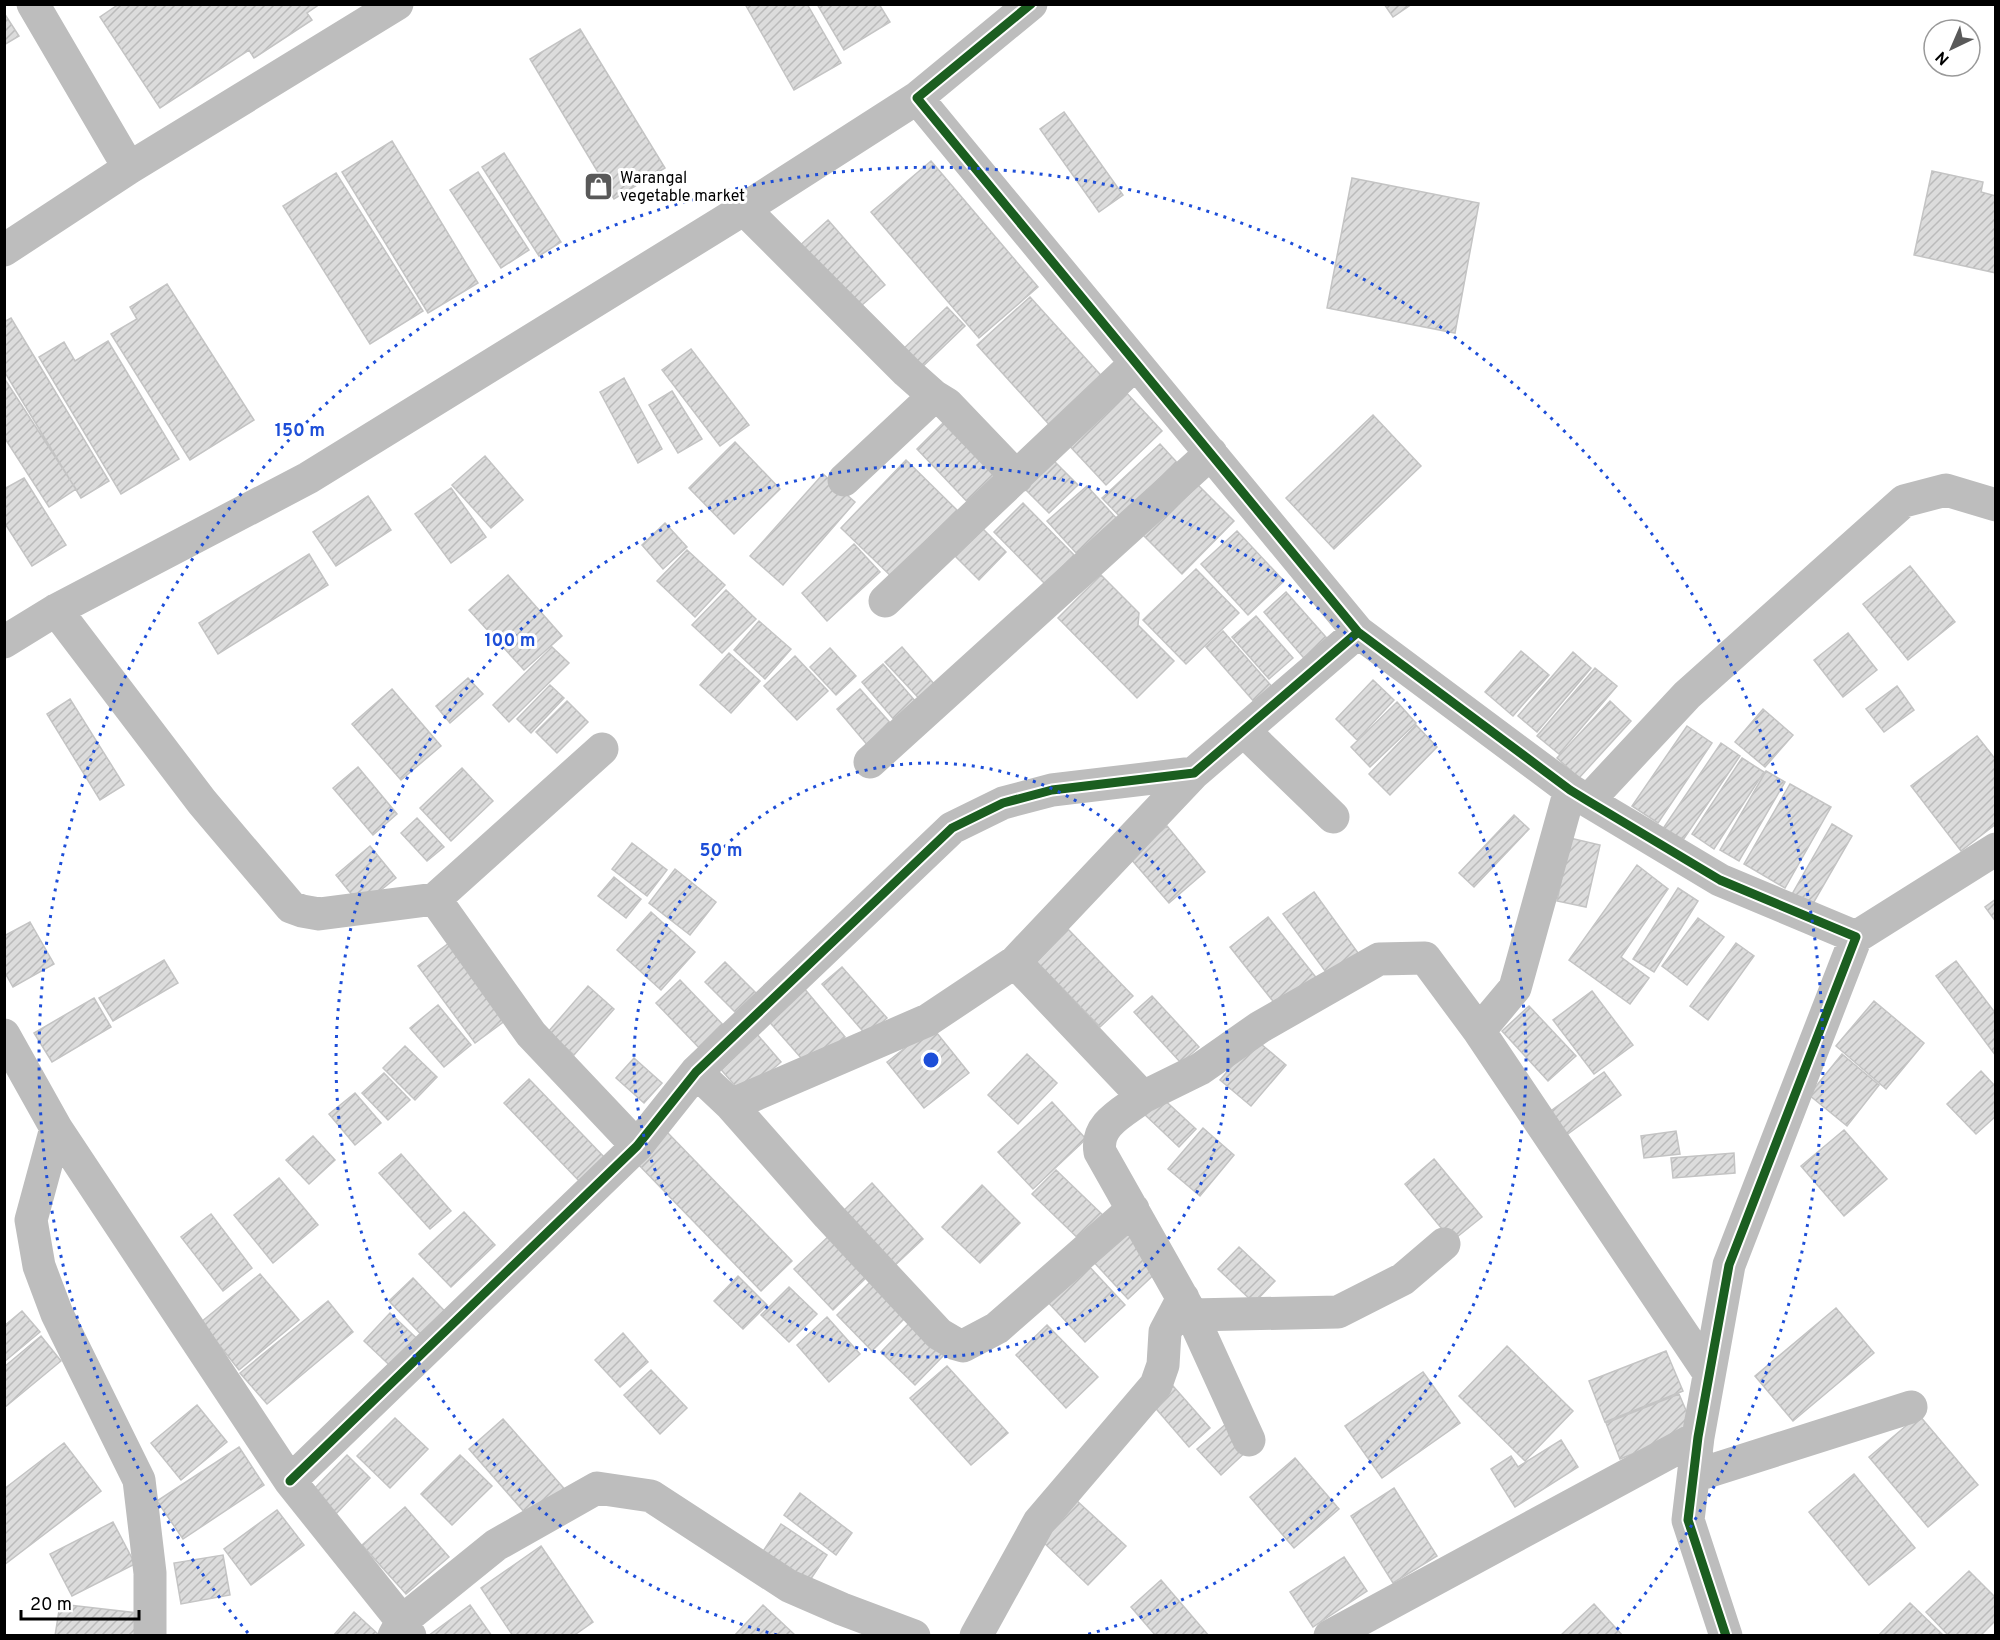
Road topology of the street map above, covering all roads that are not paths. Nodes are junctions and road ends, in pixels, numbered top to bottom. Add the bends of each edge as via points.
1 (33, 4) edge
2 (397, 4) edge
3 (1031, 4) edge
4 (917, 98) junction
5 (129, 168) junction
6 (744, 209) junction
7 (4, 250) edge
8 (1136, 363) junction
9 (934, 396) junction
10 (1211, 453) junction
11 (1017, 477) junction
12 (844, 480) dead end
13 (1995, 505) edge
14 (885, 601) dead end
15 (56, 610) junction
16 (1358, 632) junction
17 (4, 642) edge
18 (1244, 731) junction
19 (602, 749) dead end
20 (870, 762) dead end
21 (1194, 773) junction
22 (1579, 796) junction
23 (1333, 817) dead end
24 (1995, 849) edge
25 (435, 899) junction
26 (1856, 937) junction
27 (1015, 962) junction
28 (1479, 1031) junction
29 (4, 1035) edge
30 (696, 1072) junction
31 (1143, 1097) junction
32 (731, 1105) junction
33 (56, 1128) junction
34 (638, 1146) junction
35 (1133, 1209) junction
36 (1444, 1244) dead end
37 (1187, 1306) junction
38 (1710, 1373) junction
39 (1911, 1407) dead end
40 (1698, 1437) junction
41 (1249, 1440) dead end
42 (1694, 1476) junction
43 (290, 1481) junction
44 (402, 1631) edge
45 (150, 1635) edge
46 (914, 1635) edge
47 (976, 1635) edge
48 (1330, 1635) edge
49 (1726, 1635) edge

1 - 5 street
2 - 5 street
3 - 4 street
4 - 6 street
4 - 8 street
5 - 7 street
6 - 9 street
6 - 15 street via 308,478
8 - 10 street
8 - 11 street
9 - 11 street
9 - 12 street
10 - 16 street
10 - 20 street
11 - 14 street
13 - 22 street via 1946,490 1904,501
15 - 17 street
15 - 25 street via 202,802 291,907 318,914
16 - 18 street
16 - 22 street
18 - 21 street
18 - 23 street
19 - 25 street
21 - 27 street
21 - 30 street via 1052,790 1003,803 952,828
22 - 26 street via 1720,880
22 - 28 street via 1515,988
24 - 26 street
25 - 34 street via 531,1034
26 - 38 street via 1729,1265
27 - 31 street
27 - 32 street via 928,1020
28 - 31 street via 1425,958 1380,959 1260,1027 1200,1069
28 - 38 street
29 - 33 street
30 - 32 street
30 - 34 street
31 - 35 street via 1105,1126 1098,1140 1100,1152
32 - 35 street via 939,1334 963,1346 997,1328
33 - 43 street
33 - 45 street via 31,1220 39,1266 57,1314 139,1480 150,1573
34 - 43 street
35 - 37 street
36 - 37 street via 1403,1279 1338,1312
37 - 41 street
37 - 47 street via 1165,1332 1163,1365 1156,1385 1039,1522
38 - 40 street
39 - 42 street
40 - 42 street
40 - 48 street
42 - 49 street via 1688,1520
43 - 44 street
44 - 46 street via 496,1545 597,1488 651,1496 789,1586

